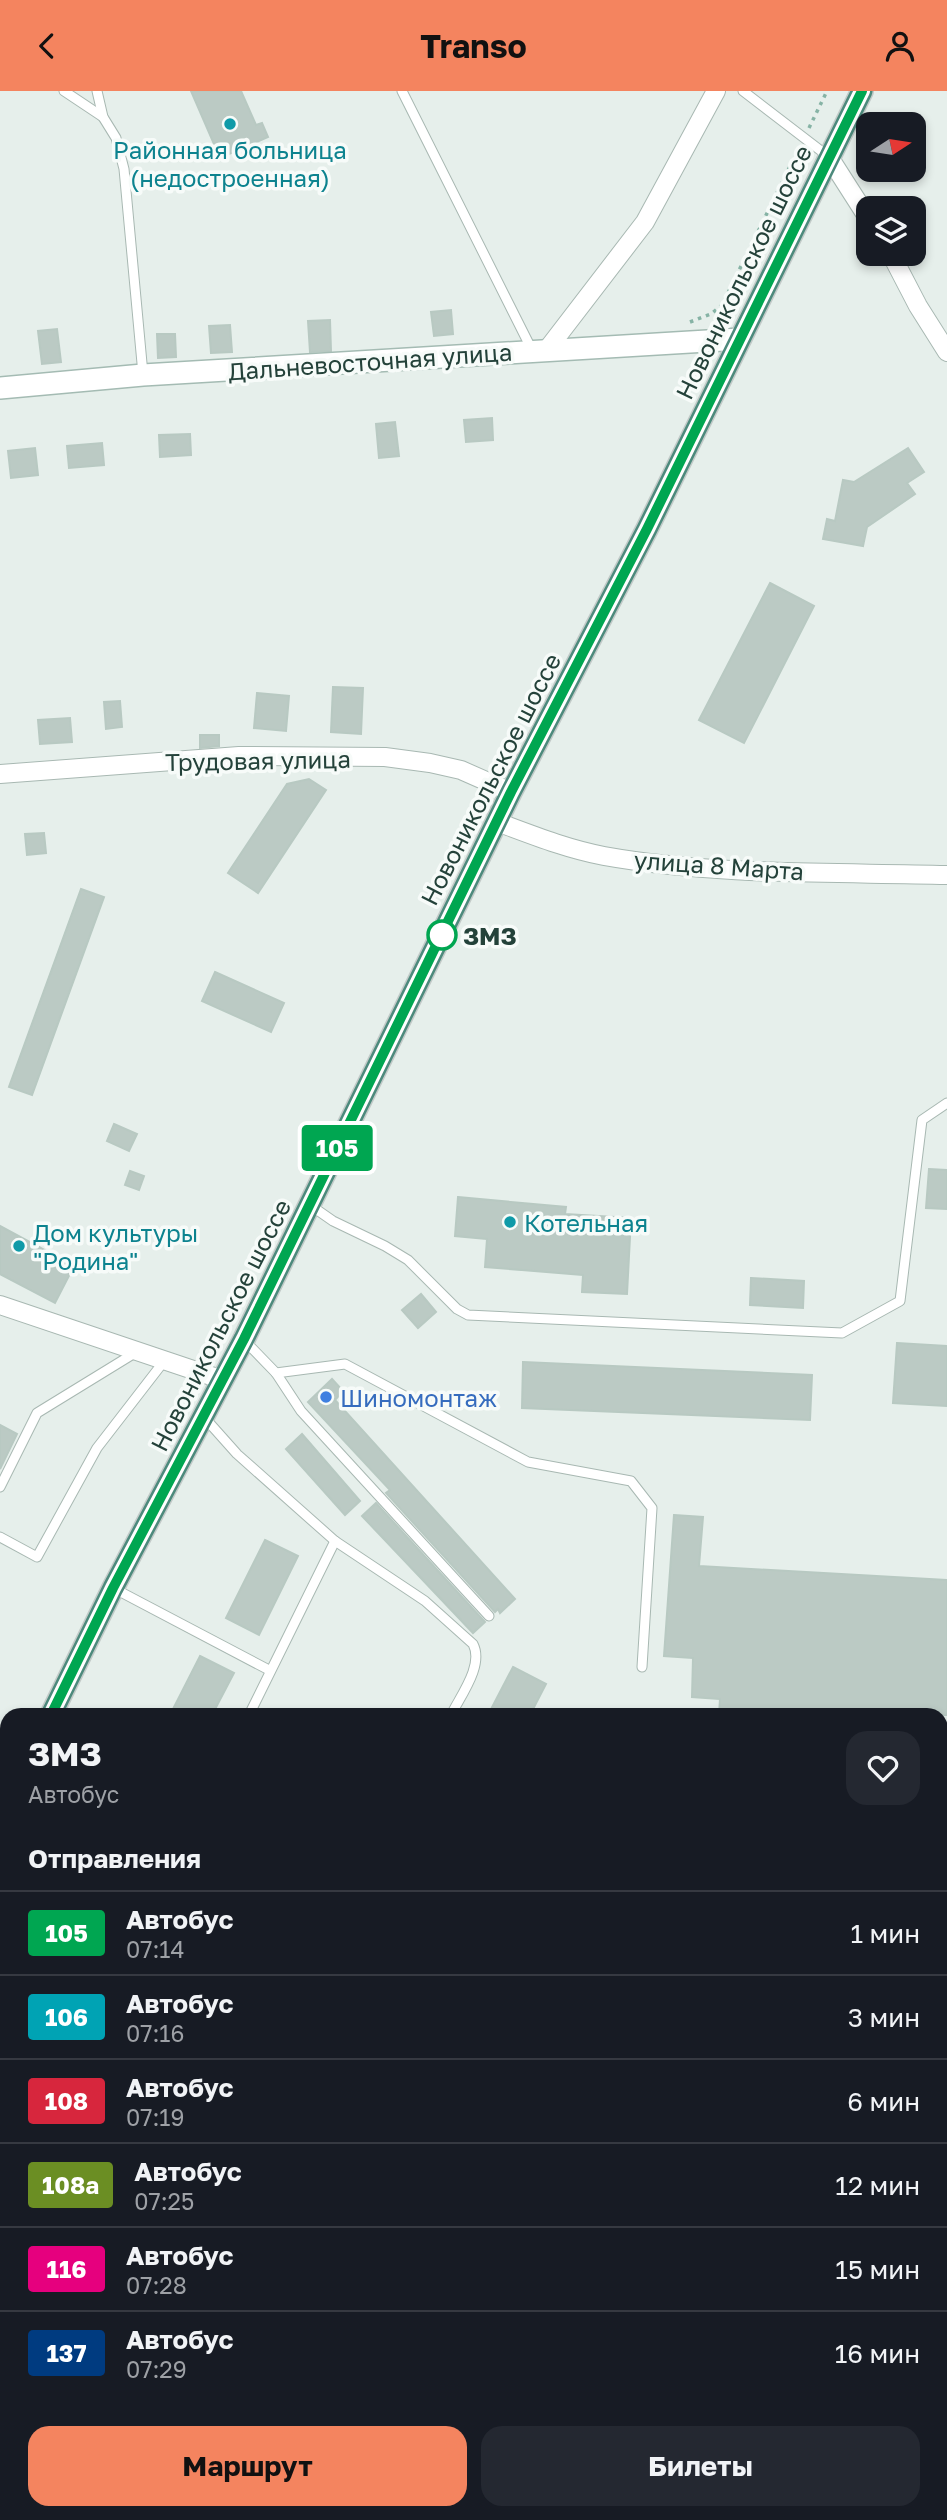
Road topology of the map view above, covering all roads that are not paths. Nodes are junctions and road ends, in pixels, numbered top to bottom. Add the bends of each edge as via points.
1 (64, 91) edge
2 (97, 91) edge
3 (402, 91) edge
4 (716, 91) edge
5 (743, 91) edge
6 (862, 91) edge
7 (103, 117) junction
8 (829, 157) junction
9 (856, 199) edge
10 (897, 266) edge
11 (740, 339) junction
12 (539, 351) junction
13 (947, 352) edge
14 (144, 375) junction
15 (0, 387) edge
16 (0, 774) edge
17 (511, 792) junction
18 (497, 822) junction
19 (947, 875) edge
20 (947, 1103) edge
21 (310, 1205) junction
22 (0, 1305) edge
23 (244, 1339) junction
24 (138, 1351) junction
25 (164, 1360) junction
26 (276, 1373) junction
27 (223, 1380) junction
28 (204, 1416) junction
29 (0, 1487) edge
30 (0, 1537) edge
31 (334, 1541) junction
32 (113, 1588) junction
33 (489, 1616) dead end
34 (642, 1667) dead end
35 (270, 1670) junction
36 (57, 1708) edge
37 (252, 1708) edge
38 (455, 1708) edge

1 - 7 lane
2 - 7 lane
3 - 12 lane
4 - 12 street via 645,222
5 - 8 lane
6 - 8 highway, Новоникольское шоссе
7 - 14 lane via 116,138 124,169
8 - 9 street
8 - 11 highway, Новоникольское шоссе
10 - 13 street
11 - 12 main road, Дальневосточная улица
11 - 17 highway, Новоникольское шоссе
12 - 14 main road, Дальневосточная улица
14 - 15 main road, Дальневосточная улица
16 - 17 street, Трудовая улица via 239,756 385,757 461,770
17 - 18 highway, Новоникольское шоссе
18 - 19 street, улица 8 Марта via 604,856 711,868
18 - 21 highway, Новоникольское шоссе
20 - 21 lane via 922,1120 900,1301 842,1333 468,1315 408,1260
21 - 23 highway, Новоникольское шоссе
22 - 24 street
23 - 26 lane
23 - 27 highway, Новоникольское шоссе
24 - 25 street
24 - 29 lane via 37,1413
25 - 27 street
25 - 30 lane via 97,1448 37,1557
26 - 33 lane via 301,1411
26 - 34 lane via 345,1364 528,1462 631,1481 652,1508
27 - 28 highway, Новоникольское шоссе
28 - 31 lane via 237,1454
28 - 32 highway, Новоникольское шоссе
31 - 35 lane
31 - 38 lane via 425,1601 473,1644 477,1661
32 - 35 lane
32 - 36 highway, Новоникольское шоссе
35 - 37 lane

